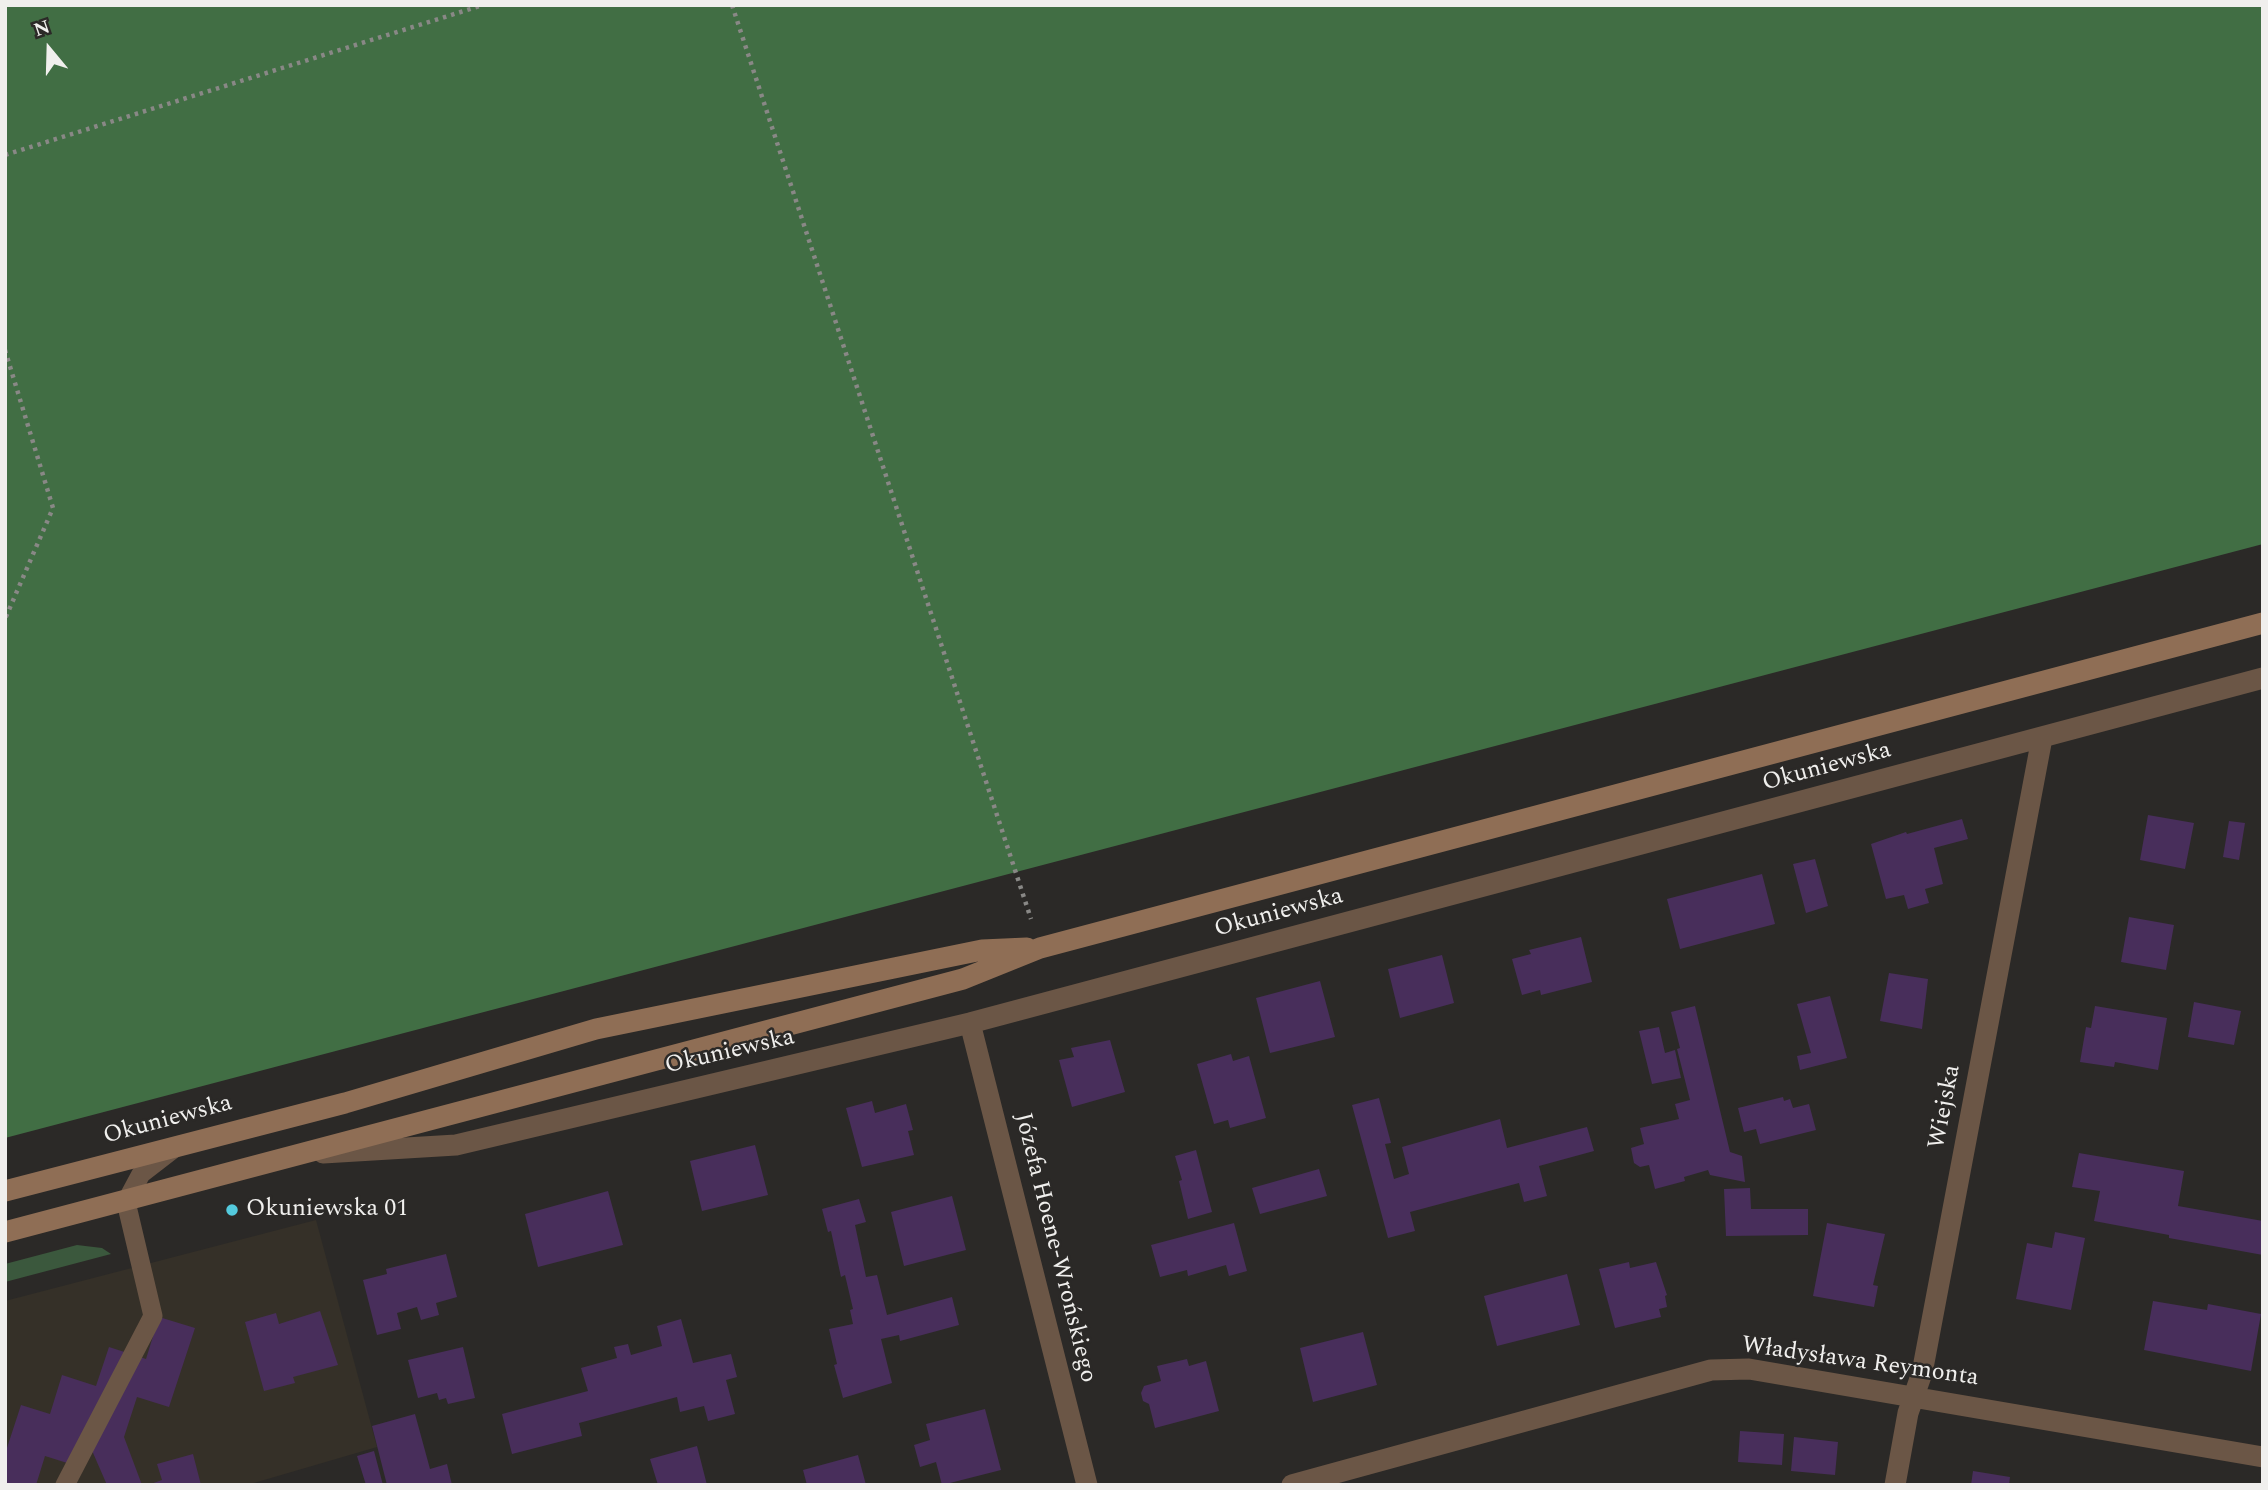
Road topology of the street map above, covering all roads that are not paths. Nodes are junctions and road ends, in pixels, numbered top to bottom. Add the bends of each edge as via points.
1 (2263, 623) edge
2 (2263, 678) edge
3 (2042, 737) junction
4 (1040, 948) junction
5 (970, 1023) junction
6 (176, 1146) junction
7 (300, 1155) junction
8 (5, 1191) edge
9 (126, 1202) junction
10 (5, 1233) edge
11 (1914, 1396) junction
12 (2263, 1457) edge
13 (65, 1485) edge
14 (1087, 1485) edge
15 (1292, 1485) edge
16 (1895, 1485) edge

1 - 4 main road, Okuniewska
2 - 3 street, Okuniewska
3 - 5 street, Okuniewska
3 - 11 street, Wiejska
4 - 6 main road, Okuniewska via 982,950 596,1029 345,1103
4 - 7 main road, Okuniewska via 963,979
5 - 7 street, Okuniewska via 456,1145
5 - 14 street, Józefa Hoene-Wrońskiego
6 - 8 main road, Okuniewska
6 - 9 lane via 141,1174
7 - 9 main road, Okuniewska
9 - 10 main road, Okuniewska
9 - 13 lane via 153,1316
11 - 12 street, Władysława Reymonta
11 - 15 street, Władysława Reymonta via 1749,1369 1711,1370
11 - 16 street, Wiejska

